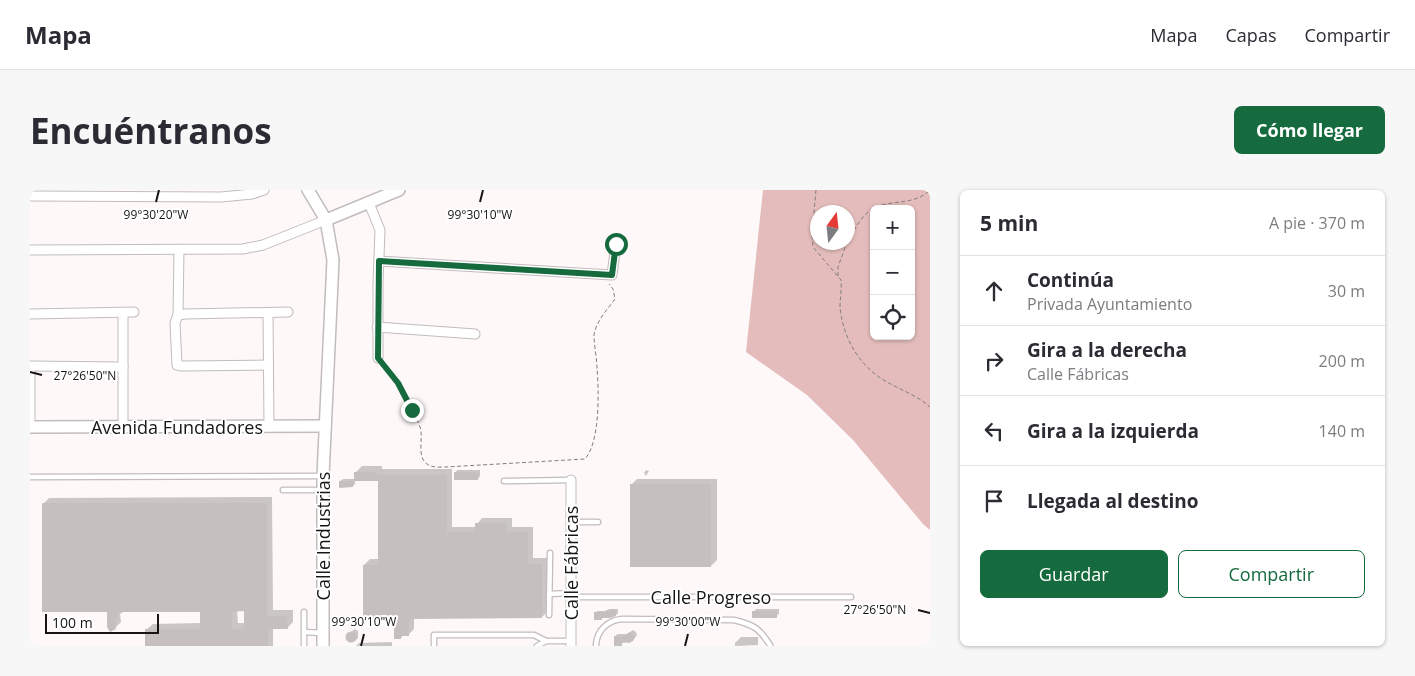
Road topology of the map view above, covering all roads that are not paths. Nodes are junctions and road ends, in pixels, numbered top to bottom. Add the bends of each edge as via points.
1 (264, 190) edge
2 (308, 190) edge
3 (399, 190) edge
4 (221, 193) edge
5 (30, 196) edge
6 (372, 198) edge
7 (326, 220) junction
8 (616, 244) dead end
9 (30, 250) edge
10 (179, 250) junction
11 (379, 261) junction
12 (134, 312) dead end
13 (288, 312) dead end
14 (123, 313) junction
15 (268, 313) junction
16 (30, 314) edge
17 (178, 315) junction
18 (377, 327) junction
19 (474, 334) dead end
20 (378, 358) road end
21 (268, 365) junction
22 (30, 366) edge
23 (123, 367) junction
24 (30, 372) edge
25 (269, 426) junction
26 (325, 426) junction
27 (30, 427) edge
28 (123, 427) junction
29 (323, 476) junction
30 (30, 477) edge
31 (571, 480) joint
32 (504, 481) dead end
33 (283, 490) dead end
34 (323, 490) junction
35 (570, 522) junction
36 (598, 522) dead end
37 (550, 553) dead end
38 (549, 594) junction
39 (571, 595) junction
40 (851, 597) dead end
41 (304, 612) dead end
42 (549, 615) dead end
43 (304, 632) junction
44 (323, 633) junction
45 (546, 641) junction
46 (571, 644) edge
47 (770, 645) edge
48 (304, 646) edge
49 (323, 646) edge
50 (434, 646) edge
51 (537, 646) edge
52 (596, 646) edge

1 - 4 street via 240,196
2 - 7 street
3 - 6 street
4 - 5 street
6 - 7 street
6 - 11 street via 380,230
7 - 10 street via 256,246
7 - 26 street, Calle Industrias via 333,260
8 - 11 street via 612,275
9 - 10 street
10 - 17 street
11 - 18 street
12 - 14 street
13 - 15 street
14 - 16 street
14 - 23 street
15 - 17 street
15 - 21 street
17 - 21 street via 175,323 177,365
18 - 19 street
18 - 20 street
21 - 25 street
22 - 23 street
23 - 28 street
24 - 27 street
25 - 26 street, Avenida Fundadores
25 - 28 street, Avenida Fundadores
26 - 29 street, Calle Industrias
27 - 28 street, Avenida Fundadores
29 - 30 lane
29 - 34 street, Calle Industrias
31 - 32 lane
31 - 35 street, Calle Fábricas
33 - 34 lane
34 - 44 street, Calle Industrias
35 - 36 lane
35 - 39 street, Calle Fábricas
37 - 38 lane
38 - 39 lane, Calle Progreso
38 - 42 lane
39 - 40 lane, Calle Progreso
39 - 46 street, Calle Fábricas
41 - 43 lane
43 - 44 lane
43 - 48 lane
44 - 49 street, Calle Industrias
45 - 46 lane
45 - 50 lane via 534,634 434,635
45 - 51 lane
47 - 52 lane via 758,629 734,620 622,619 609,622 604,627

